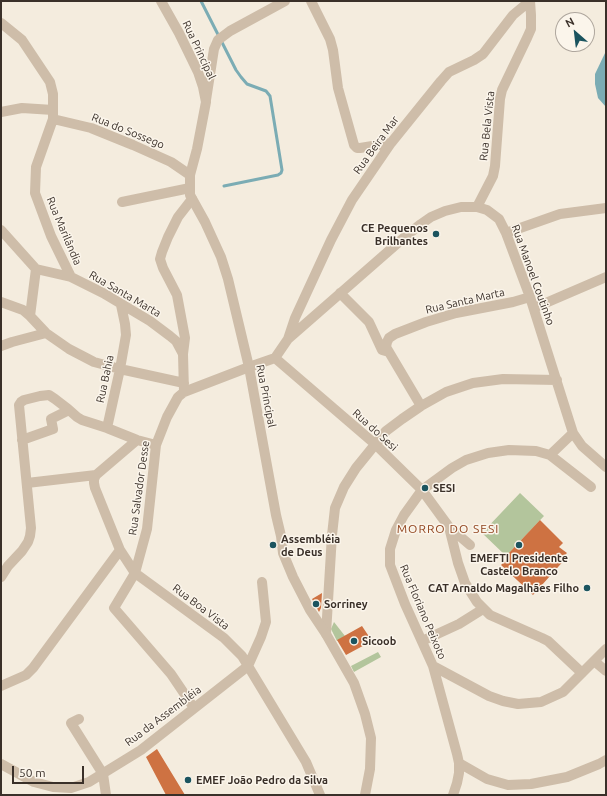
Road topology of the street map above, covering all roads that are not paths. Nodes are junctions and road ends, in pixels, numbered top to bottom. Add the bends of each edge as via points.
1 (161, 1) edge
2 (285, 1) edge
3 (311, 1) edge
4 (530, 1) edge
5 (2, 26) edge
6 (206, 102) junction
7 (1, 112) edge
8 (53, 115) junction
9 (391, 143) junction
10 (190, 175) junction
11 (190, 188) junction
12 (192, 199) junction
13 (122, 202) dead end
14 (478, 207) junction
15 (606, 208) edge
16 (1, 230) edge
17 (506, 233) junction
18 (36, 269) junction
19 (70, 277) junction
20 (606, 277) edge
21 (340, 293) junction
22 (530, 297) junction
23 (1, 302) edge
24 (121, 305) junction
25 (534, 308) junction
26 (30, 316) junction
27 (46, 333) junction
28 (288, 339) junction
29 (1, 346) edge
30 (389, 352) junction
31 (183, 354) junction
32 (276, 358) junction
33 (249, 367) junction
34 (120, 370) junction
35 (557, 380) junction
36 (184, 388) junction
37 (421, 406) junction
38 (70, 410) junction
39 (107, 428) junction
40 (574, 433) junction
41 (22, 440) junction
42 (137, 440) junction
43 (375, 444) junction
44 (156, 445) junction
45 (550, 455) junction
46 (606, 467) edge
47 (96, 475) junction
48 (27, 483) junction
49 (591, 487) dead end
50 (422, 490) junction
51 (449, 527) junction
52 (470, 545) dead end
53 (120, 550) junction
54 (5, 564) edge
55 (135, 573) junction
56 (1, 577) edge
57 (262, 582) dead end
58 (483, 608) junction
59 (326, 634) junction
60 (422, 641) junction
61 (606, 649) edge
62 (594, 661) junction
63 (248, 666) junction
64 (433, 666) junction
65 (606, 671) edge
66 (582, 673) junction
67 (1, 686) edge
68 (194, 708) junction
69 (79, 719) dead end
70 (606, 760) edge
71 (458, 763) junction
72 (1, 764) edge
73 (103, 774) junction
74 (106, 795) edge
75 (320, 795) edge
76 (365, 795) edge
77 (453, 795) edge

1 - 6 street, Rua Principal via 198,72
2 - 6 street via 218,40 214,49
3 - 9 street via 330,39 338,88 354,145 360,148
4 - 9 street, Rua Beira Mar via 513,15 483,54 449,72
4 - 14 street, Rua Bela Vista via 531,29 502,90 493,176
5 - 8 street, Rua Marilândia via 22,40 50,82
6 - 10 street, Rua Principal
7 - 8 street, Rua do Sossego via 22,108
8 - 10 street, Rua do Sossego via 133,145 171,162
8 - 19 street, Rua Marilândia via 36,167 35,193 50,236
9 - 28 street, Rua Beira Mar via 348,207 295,318
10 - 11 street, Rua Principal
11 - 12 street, Rua Principal
11 - 13 street
12 - 31 street via 178,217 160,259 177,295 185,338
12 - 33 street, Rua Principal via 221,257
14 - 17 street, Rua Manoel Coutinho via 499,219
14 - 21 street via 461,207 431,217
15 - 17 street via 560,214
16 - 18 street
17 - 22 street, Rua Manoel Coutinho
18 - 19 street, Rua Santa Marta
18 - 26 street
19 - 24 street, Rua Santa Marta
20 - 25 street
21 - 28 street
21 - 30 street via 369,322 382,350
22 - 25 street, Rua Manoel Coutinho
22 - 30 street, Rua Santa Marta via 456,313 395,334 387,342
23 - 26 street via 23,310
24 - 31 street, Rua Santa Marta via 163,331 176,342
24 - 34 street, Rua Bahia via 126,335
25 - 35 street, Rua Manoel Coutinho
26 - 27 street
27 - 29 street
27 - 34 street via 94,362
28 - 32 street
30 - 37 street
31 - 36 street
32 - 33 street
32 - 43 street, Rua do Sesi
33 - 36 street
33 - 59 street, Rua Principal via 283,553 310,610
34 - 36 street
34 - 39 street, Rua Bahia
35 - 37 street via 503,379 472,383 446,392
35 - 40 street, Rua Manoel Coutinho
36 - 44 street, Rua Salvador Desse via 167,416
37 - 43 street via 386,431
38 - 39 street via 77,418
38 - 41 street via 51,419 53,428
38 - 41 street via 49,395 24,400 19,405
39 - 42 street
40 - 45 street
40 - 46 street, Rua Manoel Coutinho via 582,446
41 - 48 street
42 - 44 street
42 - 47 street
43 - 50 street, Rua do Sesi
43 - 59 street via 356,468 335,508
44 - 55 street, Rua Salvador Desse via 147,529
45 - 49 street, Rua Floriano Peixoto
45 - 50 street, Rua Floriano Peixoto via 536,451 509,450 488,453 466,460
47 - 48 street
47 - 53 street via 95,488
48 - 54 street via 30,536 22,551
50 - 51 street, Rua do Sesi
50 - 60 street, Rua Floriano Peixoto via 396,530 390,549 390,565
51 - 52 street, Rua do Sesi
51 - 58 street, Rua do Sesi via 465,583
53 - 55 street
53 - 67 street via 33,668 26,675
54 - 56 street
55 - 63 street, Rua Boa Vista via 224,638
55 - 68 street, Rua Salvador Desse via 114,608 171,674
57 - 63 street, Rua da Assembléia via 266,622
58 - 60 street via 459,624
58 - 66 street, Rua do Sesi via 490,615 548,641
59 - 76 street, Rua Principal via 354,683 372,738
60 - 64 street, Rua Floriano Peixoto
61 - 62 street
62 - 65 street
62 - 66 street
63 - 68 street, Rua da Assembléia
63 - 75 street via 306,762
64 - 66 street via 489,696 518,704 541,702 563,692
64 - 71 street, Rua Floriano Peixoto
68 - 73 street, Rua da Assembléia via 141,750
69 - 73 street via 70,723
70 - 71 street via 567,777 531,784 508,785 487,779
71 - 77 street, Rua Floriano Peixoto via 457,783
72 - 73 street, Rua da Assembléia via 34,782 53,787 71,788
73 - 74 street

